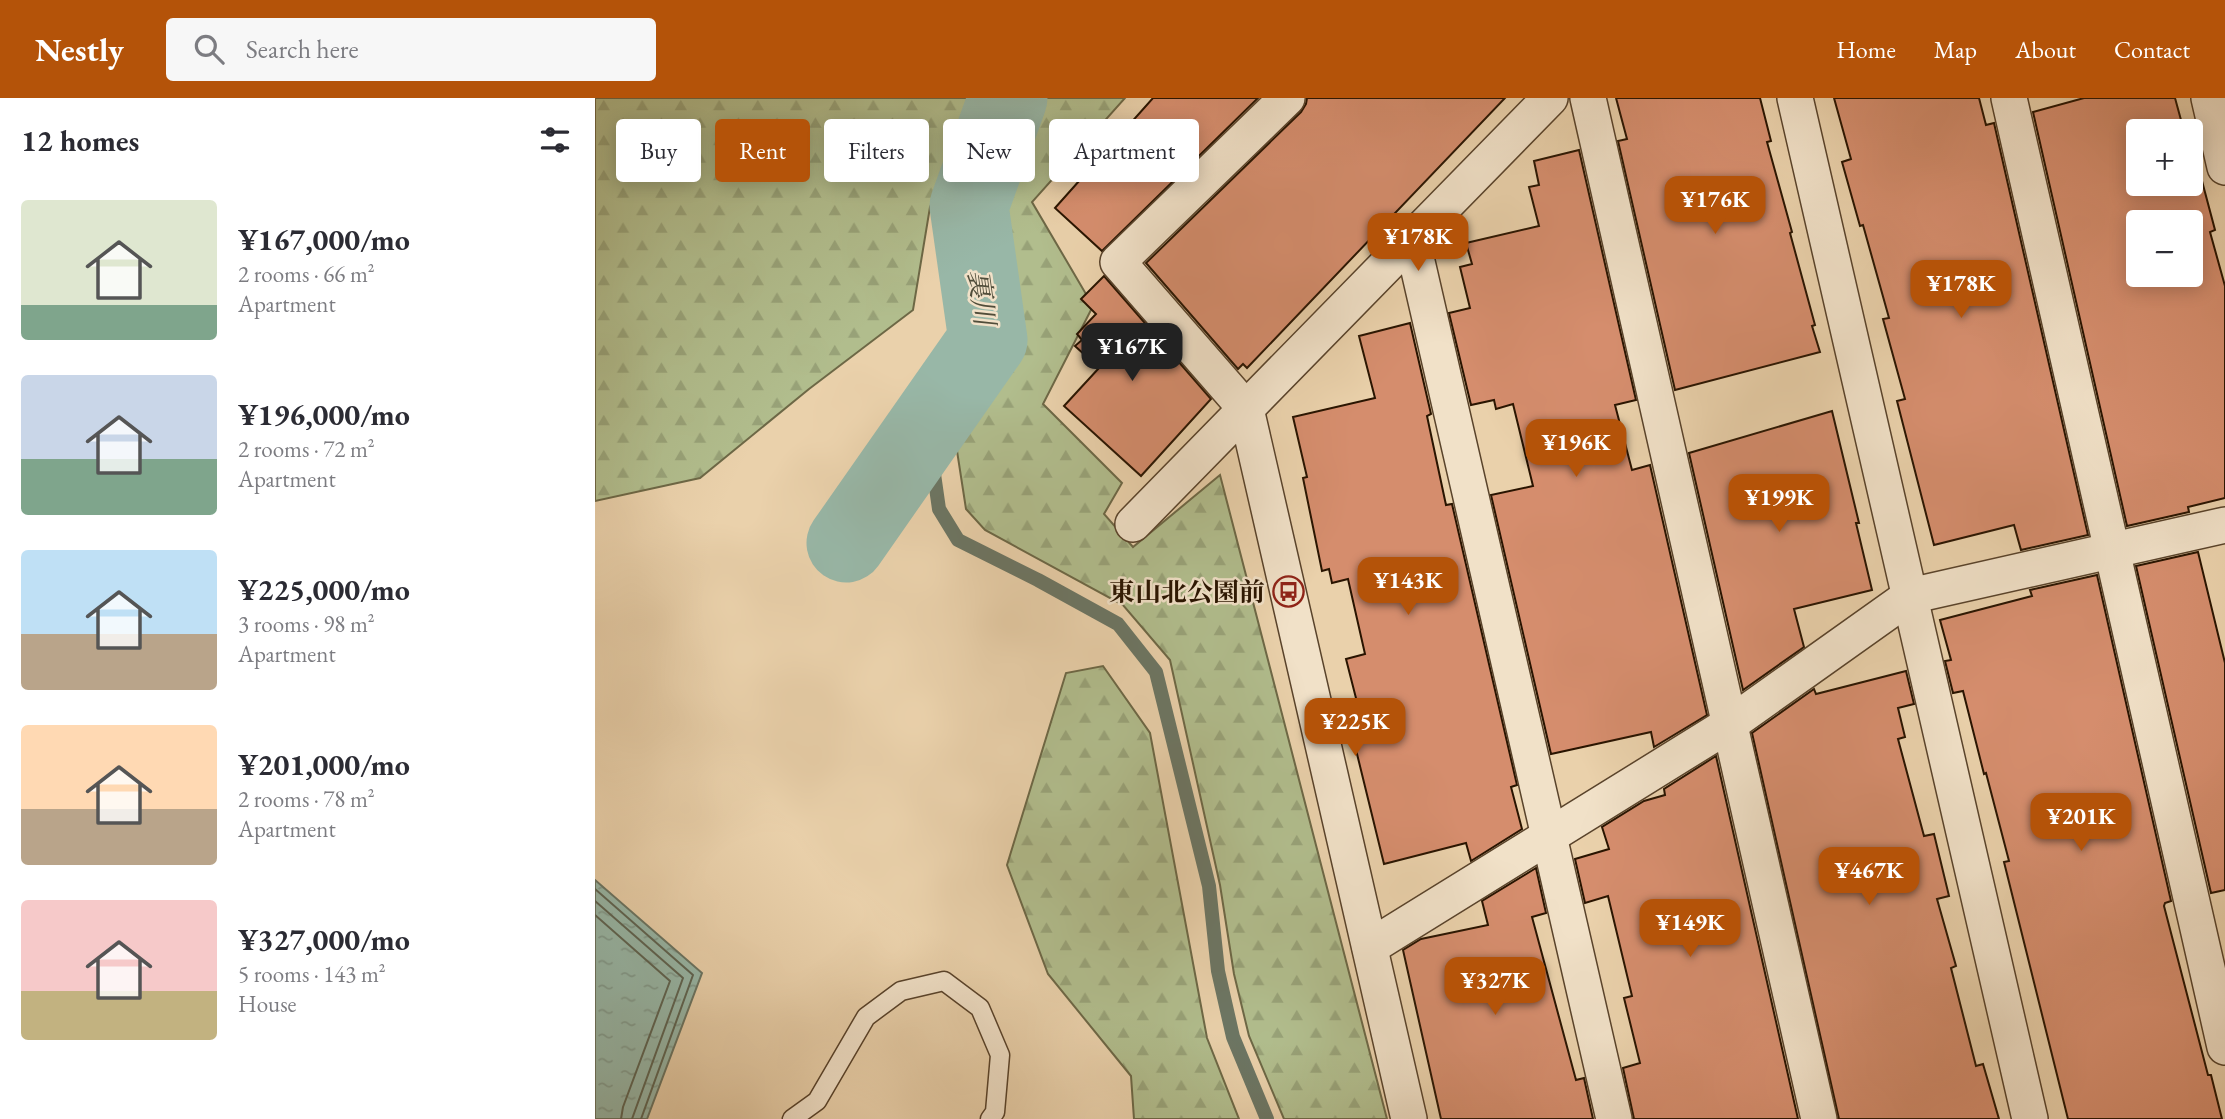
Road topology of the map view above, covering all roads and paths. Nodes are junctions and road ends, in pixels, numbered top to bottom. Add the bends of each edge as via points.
1 (1287, 98) edge
2 (1551, 98) edge
3 (1588, 98) edge
4 (1795, 98) edge
5 (2009, 98) edge
6 (2209, 98) edge
7 (2225, 167) edge
8 (1412, 240) junction
9 (1246, 409) junction
10 (1133, 524) dead end
11 (2225, 524) edge
12 (2112, 550) junction
13 (1910, 596) junction
14 (1730, 724) junction
15 (1548, 836) junction
16 (1370, 947) junction
17 (2225, 1047) edge
18 (792, 1119) edge
19 (990, 1119) edge
20 (1409, 1119) edge
21 (1614, 1119) edge
22 (1819, 1119) edge
23 (2030, 1119) edge

1 - 9 street via 1118,262
2 - 8 street
3 - 14 street
4 - 13 street
5 - 12 street
6 - 7 street
8 - 9 street
8 - 15 street
9 - 10 street
9 - 16 street
11 - 12 street
12 - 13 street
12 - 17 street
13 - 14 street
13 - 23 street
14 - 15 street
14 - 22 street
15 - 16 street
15 - 21 street
16 - 20 street
18 - 19 lane via 817,1101 866,1017 901,992 944,981 980,1008 1000,1055 995,1112

